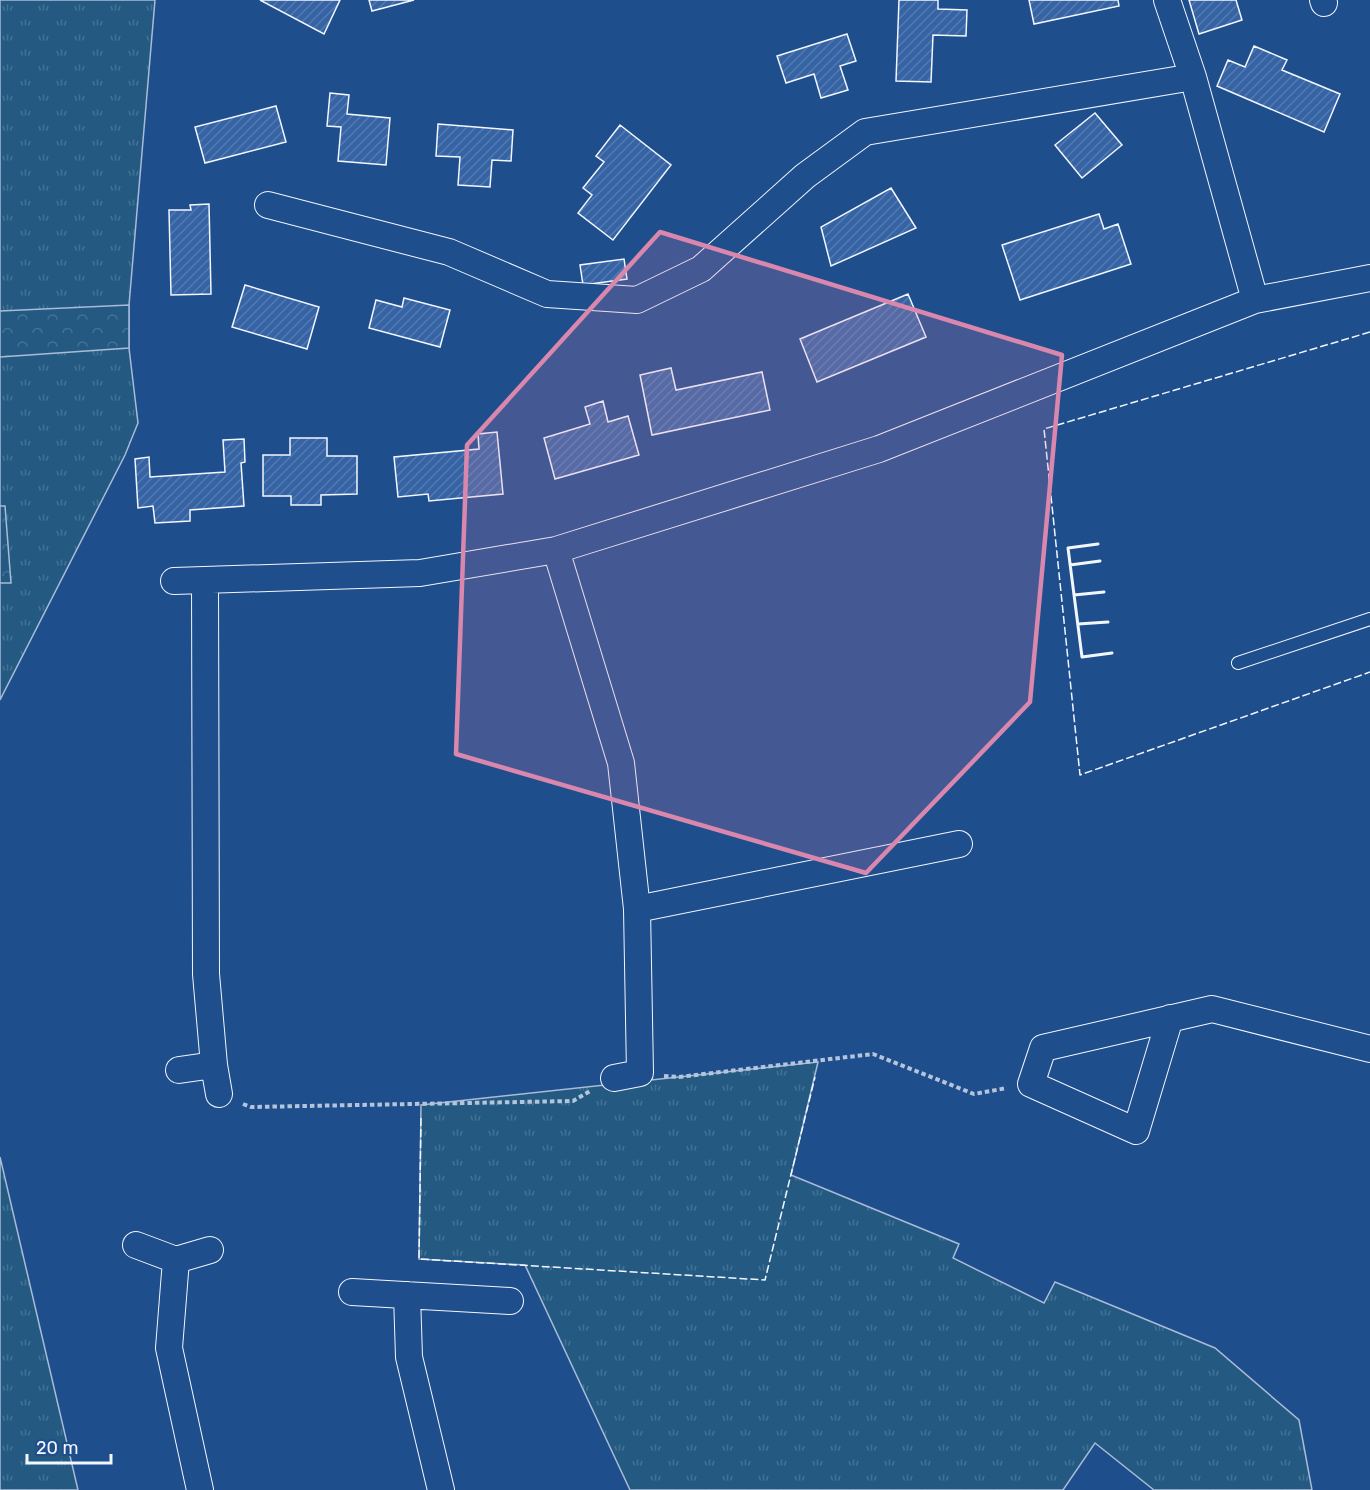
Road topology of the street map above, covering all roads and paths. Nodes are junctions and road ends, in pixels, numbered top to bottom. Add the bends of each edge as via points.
1 (1167, 0) edge
2 (1193, 77) junction
3 (268, 205) dead end
4 (1370, 278) edge
5 (1255, 300) junction
6 (556, 550) junction
7 (205, 580) junction
8 (174, 581) dead end
9 (1370, 619) edge
10 (1238, 663) dead end
11 (959, 844) dead end
12 (637, 909) junction
13 (1170, 1018) junction
14 (1370, 1049) edge
15 (214, 1065) junction
16 (179, 1070) dead end
17 (640, 1073) junction
18 (614, 1078) joint
19 (1031, 1083) junction
20 (219, 1094) joint
21 (135, 1245) dead end
22 (210, 1250) dead end
23 (176, 1260) junction
24 (352, 1292) dead end
25 (407, 1295) junction
26 (510, 1301) dead end
27 (200, 1490) edge
28 (441, 1490) edge

1 - 2 street
2 - 3 street via 865,132 806,176 701,269 637,300 547,294 449,252
2 - 5 street
4 - 5 street
5 - 6 street via 879,449
6 - 7 street via 420,573
6 - 12 street via 621,763
7 - 8 street
7 - 15 street via 207,974
9 - 10 lane
11 - 12 street
12 - 17 street
13 - 14 street via 1212,1009
13 - 19 street via 1043,1048
13 - 19 street via 1136,1131
15 - 16 street
15 - 20 street
17 - 18 street
17 - 19 path via 678,1077 873,1054 974,1094
18 - 20 path via 573,1101 251,1107
21 - 23 street
22 - 23 street
23 - 27 street via 169,1348
24 - 25 street
25 - 26 street
25 - 28 street via 409,1357

